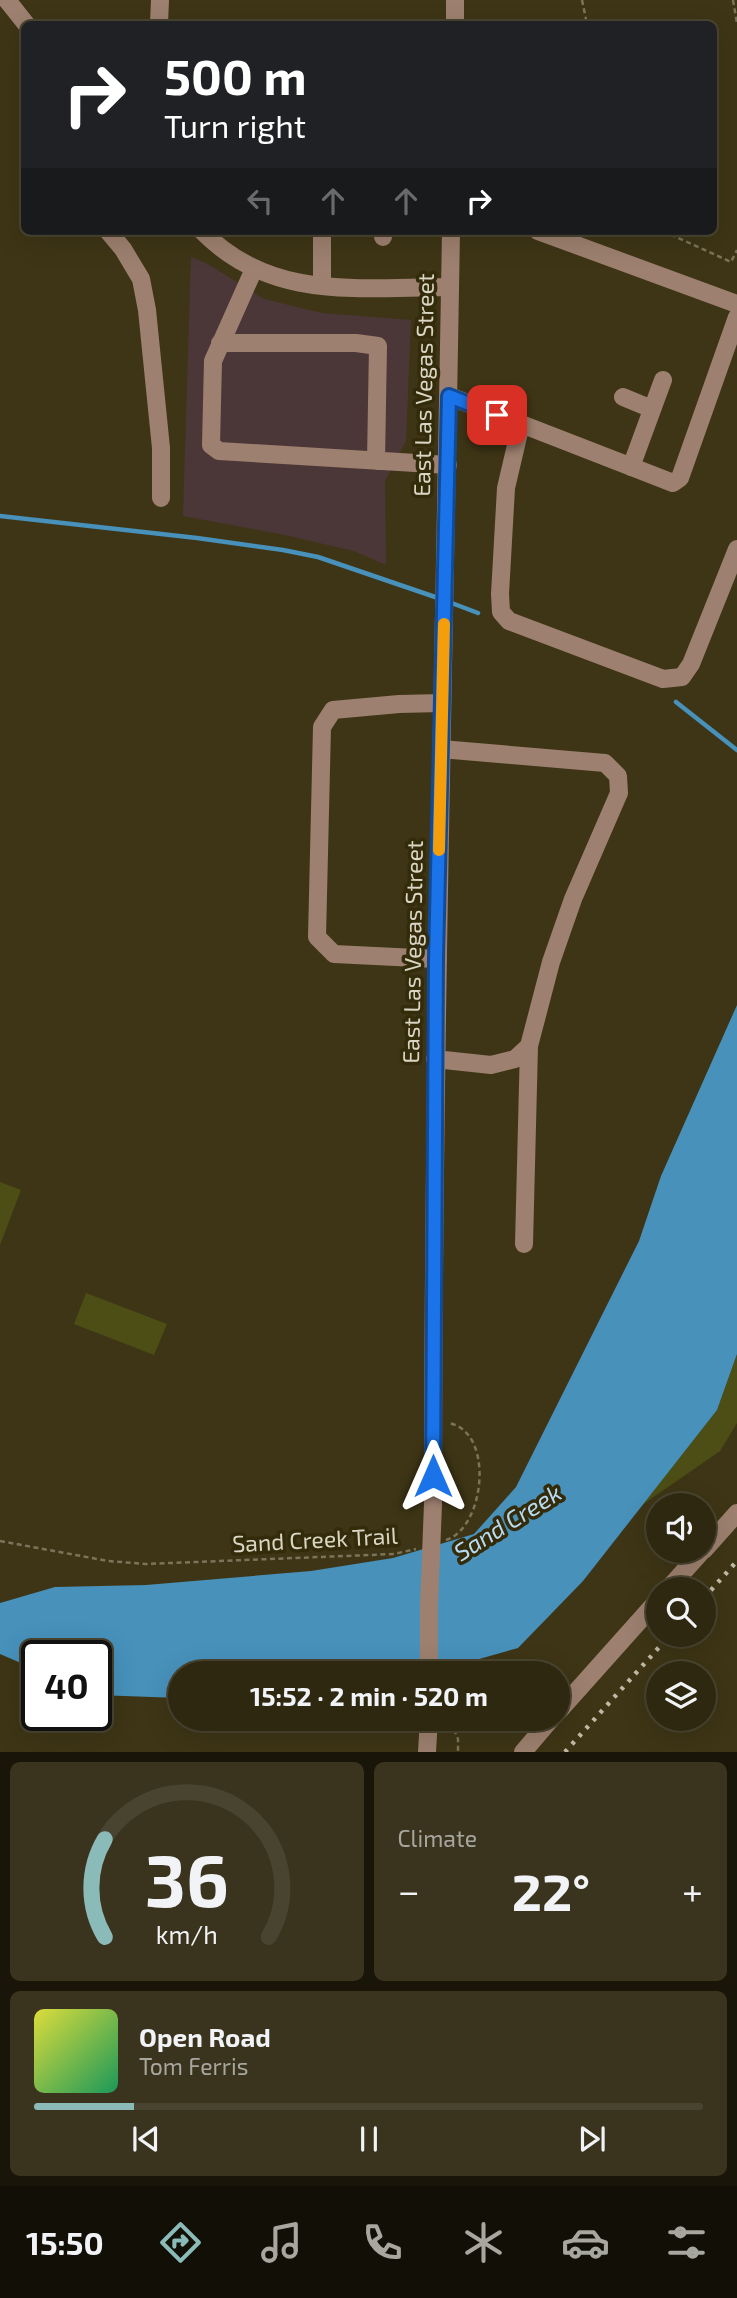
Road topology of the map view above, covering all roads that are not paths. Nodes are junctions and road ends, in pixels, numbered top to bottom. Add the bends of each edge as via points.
1 (7, 0) edge
2 (160, 0) edge
3 (455, 0) edge
4 (24, 21) edge
5 (159, 21) edge
6 (455, 21) edge
7 (111, 235) edge
8 (207, 235) edge
9 (322, 235) edge
10 (451, 235) edge
11 (549, 235) edge
12 (254, 269) junction
13 (322, 286) junction
14 (450, 287) junction
15 (737, 304) edge
16 (737, 317) edge
17 (220, 344) junction
18 (663, 380) dead end
19 (449, 396) junction
20 (623, 397) dead end
21 (652, 409) junction
22 (522, 424) junction
23 (376, 461) junction
24 (448, 465) junction
25 (631, 467) junction
26 (161, 498) dead end
27 (737, 549) edge
28 (442, 704) junction
29 (441, 749) junction
30 (436, 959) junction
31 (529, 1046) junction
32 (435, 1059) junction
33 (524, 1244) dead end
34 (737, 1513) edge
35 (716, 1536) edge
36 (691, 1563) edge
37 (679, 1577) edge
38 (646, 1613) edge
39 (429, 1661) edge
40 (570, 1699) edge
41 (432, 1731) edge
42 (541, 1731) edge
43 (427, 1752) edge
44 (523, 1752) edge

1 - 4 street
2 - 5 street
3 - 6 street
7 - 26 street via 142,279 161,448
8 - 12 street
9 - 13 street
10 - 14 street, East Las Vegas Street
11 - 15 street
12 - 13 street via 288,282
12 - 17 street
13 - 14 street
14 - 19 street, East Las Vegas Street
16 - 25 street via 680,478 673,483
17 - 23 street via 213,361 211,444 219,451
17 - 23 street via 378,346
18 - 21 street
19 - 22 street
19 - 24 street, East Las Vegas Street
20 - 21 street
21 - 25 street
22 - 25 street
22 - 27 street via 506,488 500,594 501,612 509,621 663,679 682,677
23 - 24 street
24 - 28 street, East Las Vegas Street
28 - 29 street, East Las Vegas Street
28 - 30 street via 333,710 322,727 317,937 334,954
29 - 30 street, East Las Vegas Street
29 - 31 street via 605,763 618,776 619,793 573,899
30 - 32 street, East Las Vegas Street
31 - 32 street via 515,1059 491,1065
31 - 33 street
32 - 39 street, East Las Vegas Street, bridge
34 - 35 street
36 - 37 street
38 - 40 street
41 - 43 street
42 - 44 street

